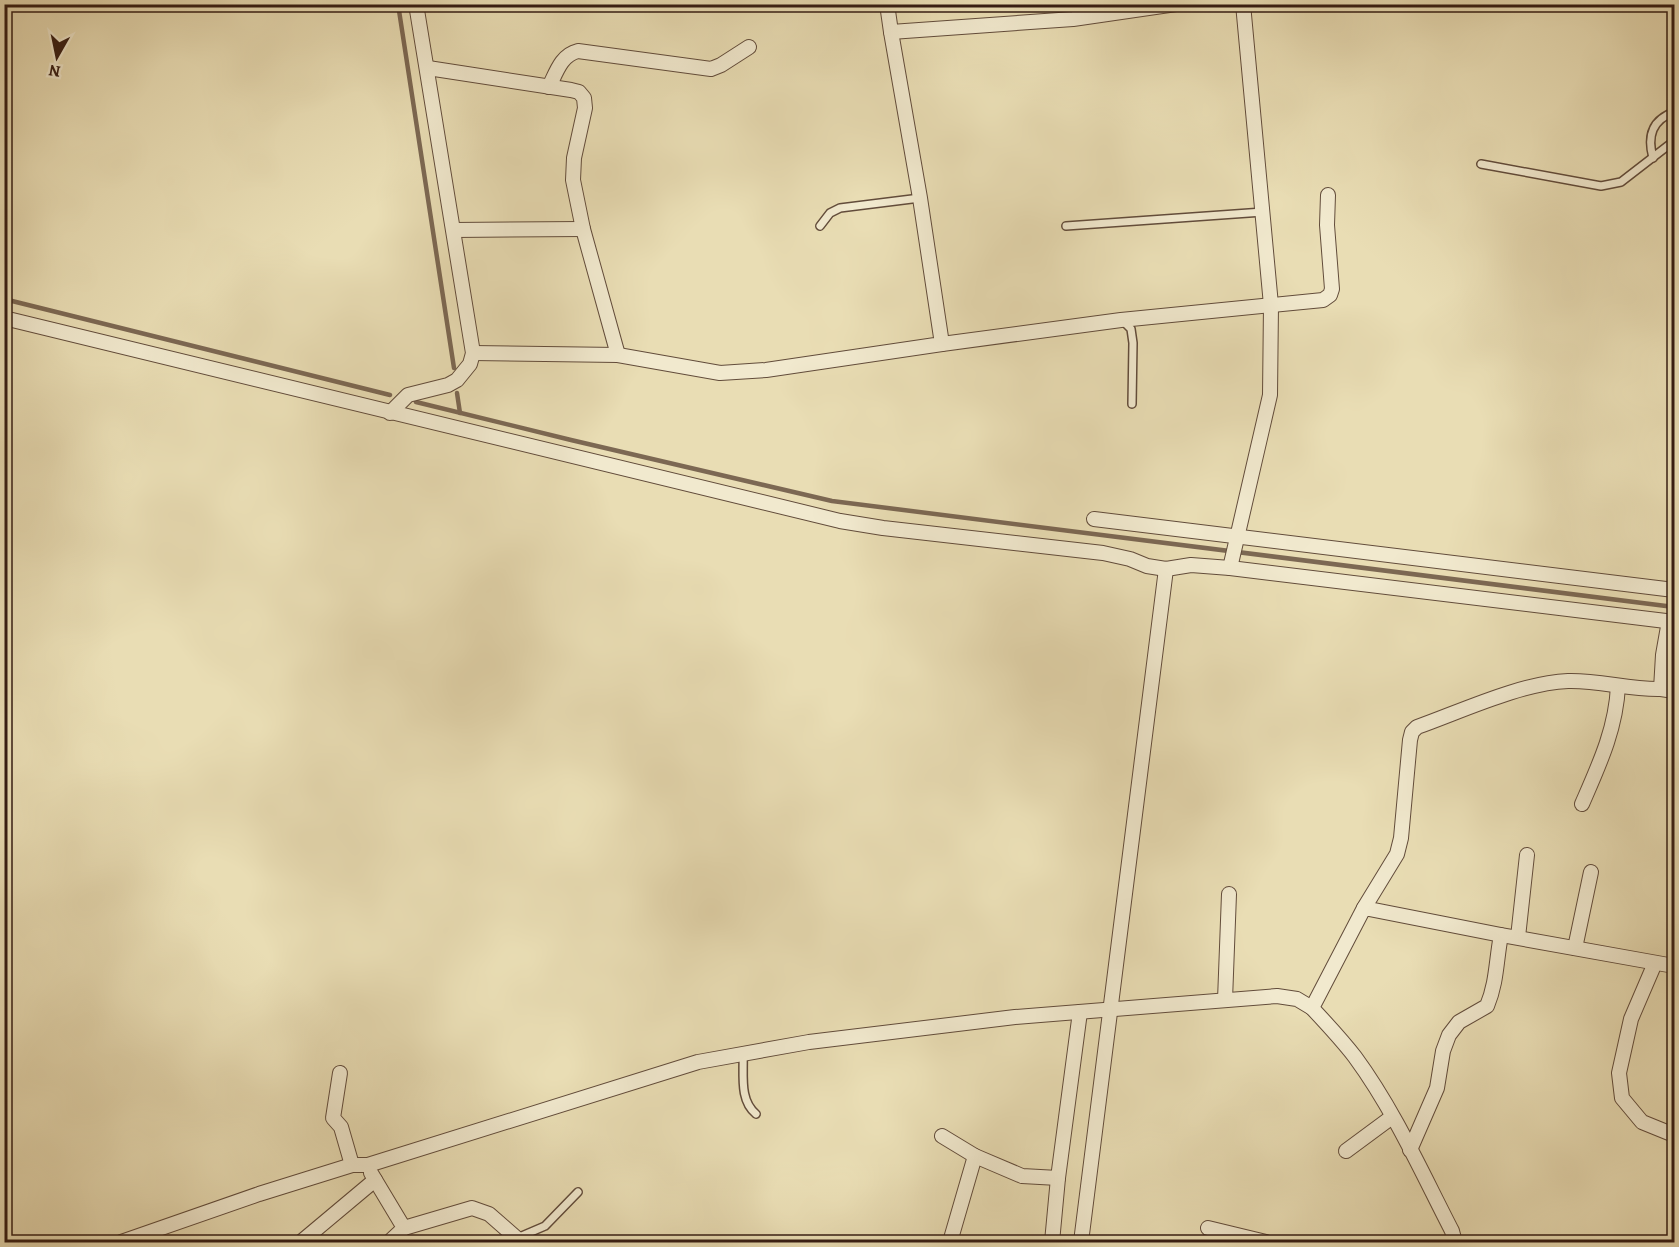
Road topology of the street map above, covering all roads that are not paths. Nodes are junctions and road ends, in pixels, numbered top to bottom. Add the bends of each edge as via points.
1 (416, 4) edge
2 (887, 4) edge
3 (1176, 4) edge
4 (1243, 4) edge
5 (891, 32) junction
6 (749, 47) dead end
7 (428, 68) junction
8 (549, 87) junction
9 (1674, 112) edge
10 (1674, 141) edge
11 (1653, 158) junction
12 (1481, 164) dead end
13 (1328, 195) dead end
14 (920, 198) junction
15 (1263, 212) junction
16 (820, 226) dead end
17 (1066, 226) dead end
18 (583, 229) junction
19 (454, 230) junction
20 (1271, 305) junction
21 (4, 318) edge
22 (1121, 320) junction
23 (942, 344) junction
24 (473, 353) junction
25 (618, 355) junction
26 (1132, 404) dead end
27 (390, 413) junction
28 (1094, 519) dead end
29 (1237, 538) junction
30 (1166, 568) junction
31 (1230, 568) junction
32 (1674, 590) edge
33 (1672, 621) edge
34 (1618, 686) junction
35 (1668, 690) edge
36 (1582, 804) dead end
37 (1527, 855) dead end
38 (1591, 872) dead end
39 (1229, 894) dead end
40 (1364, 908) junction
41 (1501, 936) junction
42 (1518, 937) junction
43 (1575, 948) junction
44 (1655, 963) junction
45 (1674, 966) edge
46 (1225, 1000) junction
47 (1312, 1008) junction
48 (1106, 1010) junction
49 (1082, 1012) junction
50 (743, 1054) junction
51 (340, 1073) dead end
52 (756, 1114) dead end
53 (1392, 1117) junction
54 (1674, 1135) edge
55 (942, 1136) dead end
56 (1410, 1150) junction
57 (1346, 1151) dead end
58 (975, 1156) junction
59 (352, 1165) junction
60 (368, 1165) junction
61 (1058, 1178) junction
62 (375, 1180) junction
63 (578, 1191) dead end
64 (404, 1228) junction
65 (1208, 1228) dead end
66 (519, 1240) edge
67 (122, 1242) edge
68 (301, 1242) edge
69 (389, 1242) edge
70 (950, 1242) edge
71 (1052, 1242) edge
72 (1081, 1242) edge
73 (1266, 1242) edge
74 (1455, 1242) edge

1 - 7 street
2 - 5 street
3 - 5 street via 1073,19
4 - 15 street
5 - 14 street
6 - 8 street via 711,69 578,51 565,57
7 - 8 street
7 - 19 street
8 - 18 street via 579,92 584,98 573,158
9 - 11 lane via 1651,130
10 - 11 lane
11 - 12 lane via 1621,182 1601,186
13 - 20 street via 1330,295 1323,300
14 - 16 lane via 840,208
14 - 23 street
15 - 17 lane
15 - 20 street
18 - 19 street
18 - 25 street
19 - 24 street
20 - 22 street
20 - 29 street via 1270,395
21 - 27 street
22 - 23 street
22 - 26 lane via 1131,329 1133,343
23 - 25 street via 720,373
24 - 25 street
24 - 27 street via 470,364 457,380 408,395
27 - 30 street via 840,521 1103,553
28 - 29 street
29 - 31 street
29 - 32 street
30 - 31 street
30 - 48 street
31 - 33 street
33 - 35 street via 1663,655
34 - 35 street
34 - 36 street via 1616,718
34 - 40 street via 1564,681 1520,690 1417,727 1412,732 1397,854
37 - 42 street
38 - 43 street
39 - 46 street
40 - 41 street
40 - 47 street
41 - 42 street
41 - 56 street via 1490,999 1486,1006 1459,1022 1449,1035 1437,1088
42 - 43 street
43 - 44 street
44 - 45 street
44 - 54 street via 1631,1019 1619,1073 1622,1098 1642,1122
46 - 47 street via 1291,997
46 - 48 street
47 - 53 street via 1353,1055
48 - 49 street
48 - 72 street
49 - 50 street via 820,1041
49 - 61 street
50 - 52 lane via 745,1096
50 - 60 street via 653,1074
51 - 59 street via 333,1118 341,1127
53 - 56 street
53 - 57 street
55 - 58 street
56 - 74 street
58 - 61 street via 1022,1176
58 - 70 street
59 - 60 street
59 - 67 street
60 - 62 street
61 - 71 street
62 - 64 street
62 - 68 street
63 - 66 lane via 545,1226
64 - 66 street via 472,1208 489,1214
64 - 69 street
65 - 73 street

